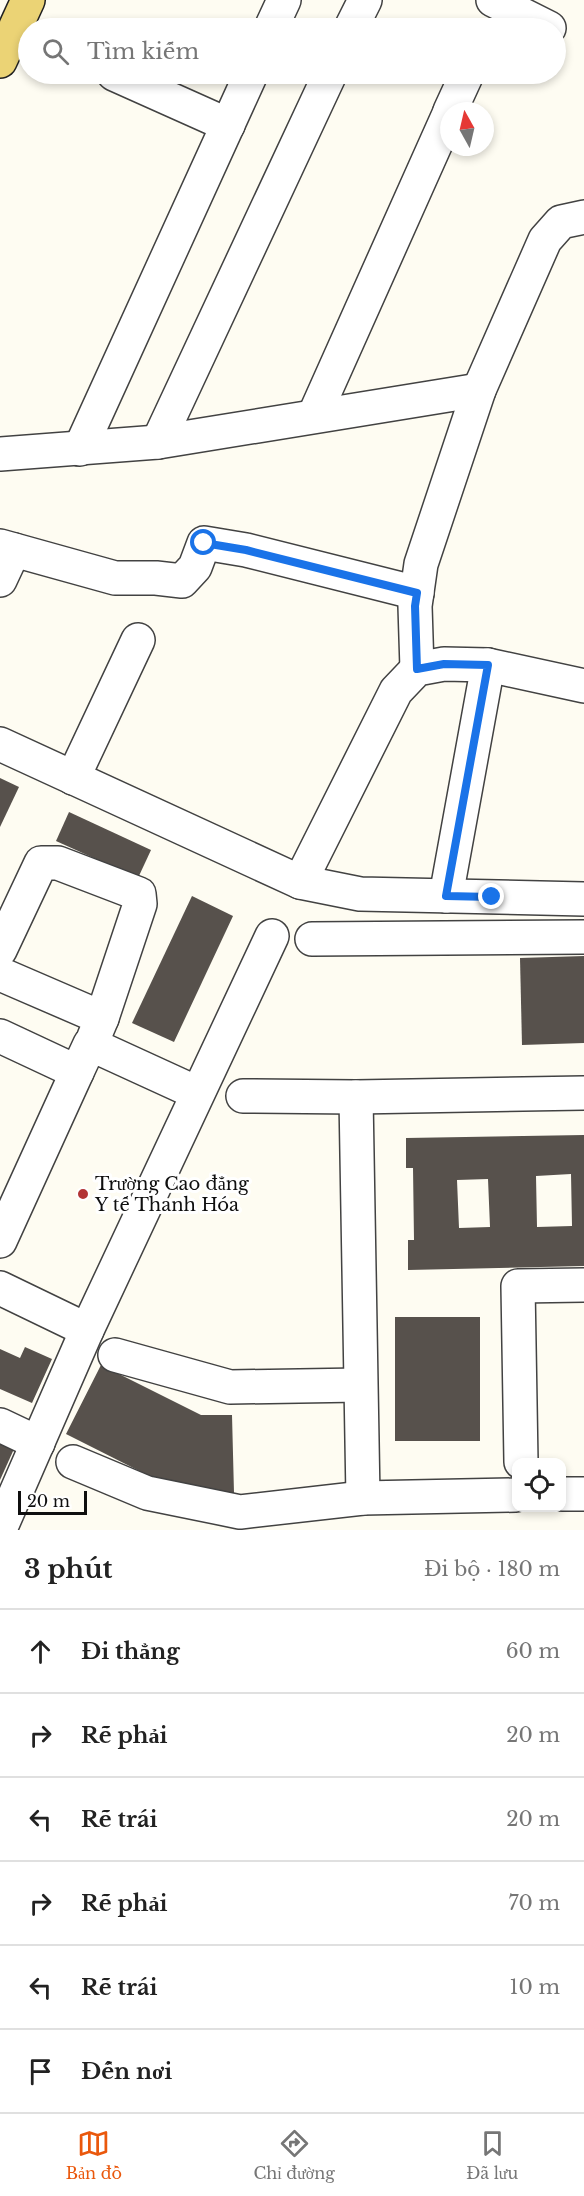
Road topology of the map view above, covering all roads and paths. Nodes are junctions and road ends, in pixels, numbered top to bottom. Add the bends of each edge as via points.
1 (28, 0) edge
2 (284, 0) edge
3 (365, 0) edge
4 (493, 10) edge
5 (20, 18) edge
6 (276, 18) edge
7 (356, 18) edge
8 (516, 18) edge
9 (18, 22) edge
10 (0, 61) edge
11 (136, 84) edge
12 (246, 84) edge
13 (325, 84) edge
14 (463, 84) edge
15 (455, 102) edge
16 (228, 125) junction
17 (440, 135) edge
18 (584, 217) edge
19 (479, 390) junction
20 (314, 416) junction
21 (158, 442) junction
22 (80, 449) junction
23 (1, 457) edge
24 (7, 548) edge
25 (0, 580) edge
26 (417, 593) junction
27 (138, 640) dead end
28 (488, 665) junction
29 (417, 669) junction
30 (584, 686) edge
31 (0, 744) edge
32 (73, 778) junction
33 (300, 882) junction
34 (446, 896) junction
35 (584, 899) edge
36 (272, 936) dead end
37 (584, 937) edge
38 (312, 939) dead end
39 (0, 950) edge
40 (0, 974) edge
41 (0, 1036) edge
42 (90, 1045) junction
43 (197, 1094) junction
44 (584, 1094) edge
45 (243, 1096) dead end
46 (356, 1097) junction
47 (0, 1240) edge
48 (584, 1285) edge
49 (0, 1288) edge
50 (87, 1330) junction
51 (115, 1355) dead end
52 (360, 1384) junction
53 (0, 1425) edge
54 (38, 1443) junction
55 (521, 1458) edge
56 (73, 1462) dead end
57 (566, 1494) edge
58 (584, 1494) edge
59 (512, 1495) edge
60 (363, 1498) junction
61 (1, 1527) edge

1 - 5 main road
2 - 6 street
3 - 7 street
4 - 8 street
9 - 10 main road
11 - 16 street
12 - 16 street
13 - 21 street
14 - 15 street
16 - 22 street
17 - 20 street
18 - 19 street via 561,222 545,240
19 - 20 street
19 - 26 street via 422,564
20 - 21 street
21 - 22 street
22 - 23 street
24 - 25 street
24 - 26 street via 115,578 182,581 195,567 204,543
26 - 29 street
27 - 32 street
28 - 29 street via 444,664
28 - 30 street
28 - 34 street
29 - 33 street via 396,691
31 - 32 street
32 - 33 street
33 - 34 street via 360,894
34 - 35 street
36 - 43 street
37 - 38 street
39 - 42 street via 41,863 58,863 139,894 140,904
40 - 42 street
41 - 42 street
42 - 43 street
42 - 47 street
43 - 50 street
44 - 46 street
45 - 46 street
46 - 52 street
48 - 55 street via 518,1286
49 - 50 street
50 - 54 street
51 - 52 street via 230,1388
52 - 60 street
53 - 54 street
54 - 61 street
56 - 60 street via 147,1493 240,1512
57 - 58 street
59 - 60 street

